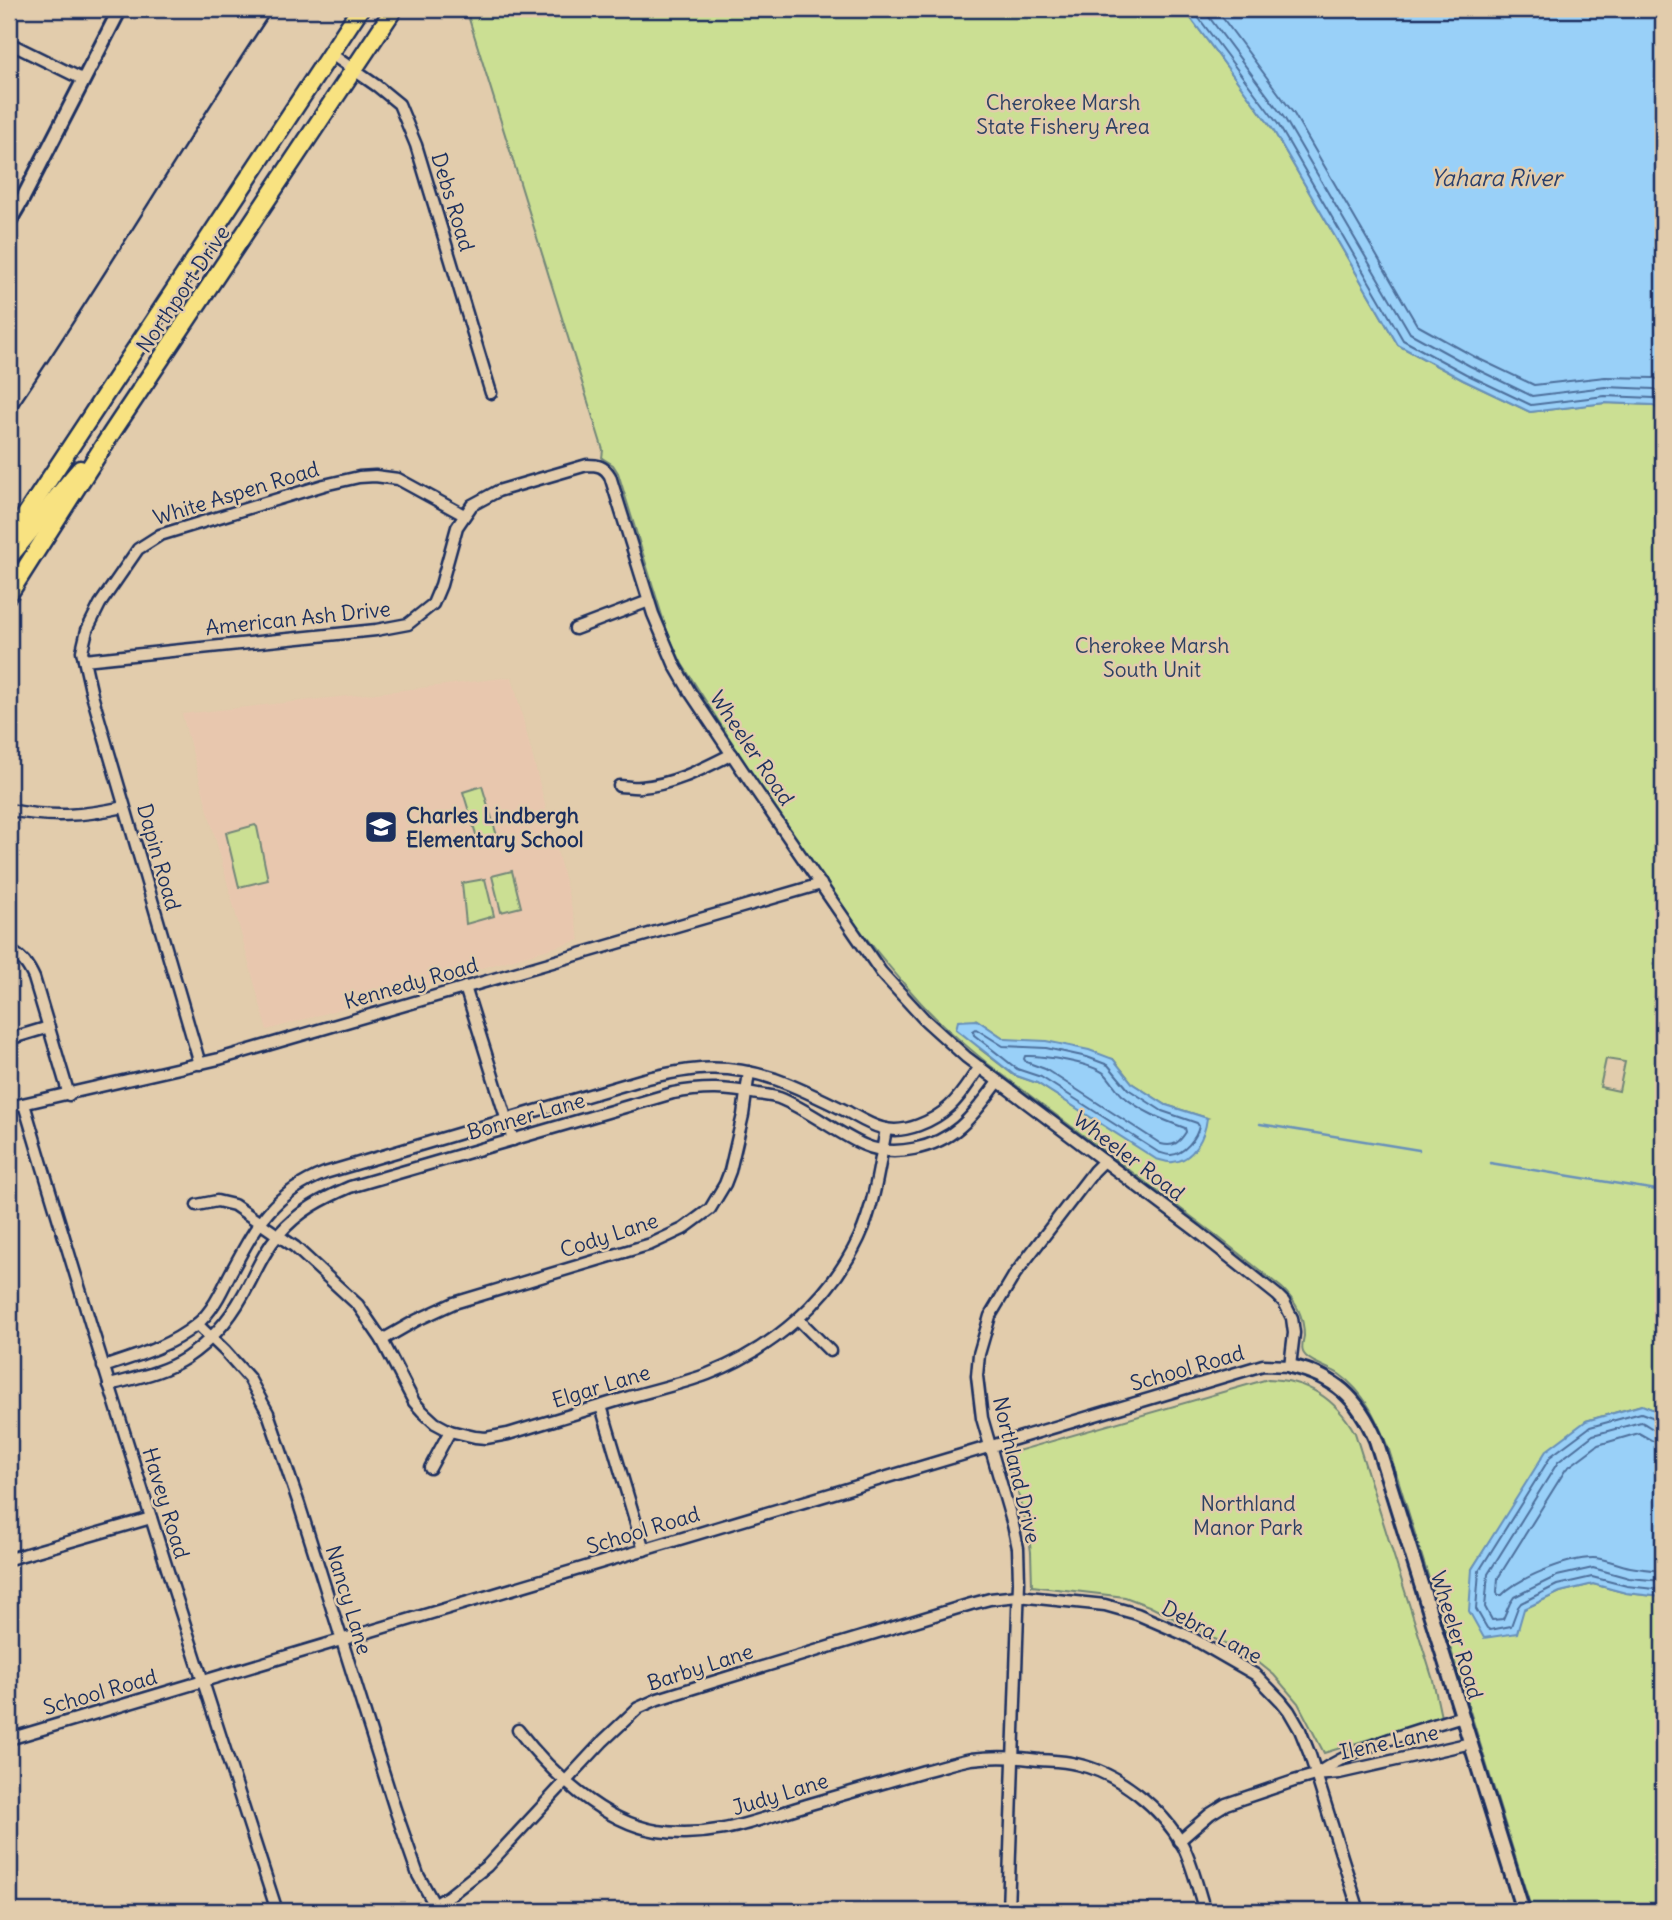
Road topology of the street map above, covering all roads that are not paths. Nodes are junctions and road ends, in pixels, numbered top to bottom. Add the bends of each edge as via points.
1 (120, 9) edge
2 (360, 9) edge
3 (394, 9) edge
4 (15, 46) dead end
5 (331, 54) junction
6 (355, 70) junction
7 (84, 80) junction
8 (9, 222) edge
9 (491, 393) dead end
10 (111, 434) junction
11 (464, 515) junction
12 (9, 540) edge
13 (9, 557) edge
14 (9, 594) edge
15 (649, 601) junction
16 (575, 629) dead end
17 (84, 660) junction
18 (732, 754) junction
19 (619, 786) dead end
20 (124, 807) junction
21 (9, 810) edge
22 (821, 884) junction
23 (9, 950) edge
24 (466, 987) junction
25 (49, 1027) junction
26 (9, 1039) edge
27 (200, 1064) junction
28 (980, 1068) junction
29 (749, 1072) junction
30 (999, 1082) junction
31 (747, 1091) junction
32 (69, 1095) junction
33 (24, 1104) junction
34 (9, 1107) edge
35 (506, 1121) junction
36 (886, 1129) junction
37 (513, 1140) junction
38 (882, 1150) junction
39 (1104, 1161) junction
40 (197, 1205) dead end
41 (259, 1222) junction
42 (278, 1235) junction
43 (798, 1319) junction
44 (197, 1324) junction
45 (211, 1338) junction
46 (382, 1340) junction
47 (830, 1351) dead end
48 (1290, 1366) junction
49 (103, 1367) junction
50 (109, 1385) junction
51 (601, 1406) junction
52 (450, 1431) junction
53 (990, 1446) junction
54 (430, 1468) dead end
55 (151, 1518) junction
56 (645, 1550) junction
57 (9, 1559) edge
58 (1018, 1596) junction
59 (341, 1640) junction
60 (203, 1681) junction
61 (1462, 1716) junction
62 (518, 1730) dead end
63 (9, 1739) edge
64 (1471, 1743) junction
65 (1014, 1758) junction
66 (1315, 1775) junction
67 (567, 1781) junction
68 (1179, 1841) junction
69 (436, 1908) edge
70 (277, 1911) edge
71 (424, 1911) edge
72 (983, 1911) edge
73 (1008, 1911) edge
74 (1205, 1911) edge
75 (1359, 1911) edge
76 (1523, 1911) edge

1 - 7 street
2 - 5 main road, Northport Drive
3 - 6 main road, Northport Drive
4 - 7 street
5 - 6 street, Debs Road
5 - 12 main road, Northport Drive
6 - 9 street, Debs Road via 399,104 406,119
6 - 10 main road, Northport Drive
7 - 8 street
10 - 13 main road
10 - 14 main road, Northport Drive
11 - 15 street, Wheeler Road via 471,505 498,492 587,465 606,468
11 - 17 street, American Ash Drive via 433,604 408,624
11 - 17 street, White Aspen Road via 398,479 359,477 160,535 138,549 100,604 84,636
15 - 16 street
15 - 18 street, Wheeler Road via 675,666
17 - 20 street, Dapin Road
18 - 19 street via 704,769 657,784
18 - 22 street, Wheeler Road
20 - 21 street via 40,816
20 - 27 street, Dapin Road
22 - 24 street, Kennedy Road
22 - 28 street, Wheeler Road via 898,992
23 - 25 street via 30,968
24 - 27 street, Kennedy Road
24 - 35 street
25 - 26 street
25 - 32 street
27 - 32 street, Kennedy Road
28 - 30 street, Wheeler Road
28 - 36 street via 943,1111 916,1125
29 - 31 street, Cody Lane
29 - 35 street, Bonner Lane via 680,1070
29 - 36 street, Bonner Lane via 776,1079
30 - 38 street, Bonner Lane via 960,1128 944,1138 906,1150
30 - 39 street, Wheeler Road
31 - 37 street, Bonner Lane via 720,1088 673,1093
31 - 38 street, Bonner Lane via 778,1098
31 - 46 street, Cody Lane via 725,1184 709,1209 683,1229 651,1244 454,1303
32 - 33 street, Kennedy Road
33 - 34 street, Kennedy Road
33 - 49 street, Havey Road
35 - 37 street
35 - 41 street, Bonner Lane via 309,1179
36 - 38 street, Elgar Lane
37 - 42 street, Bonner Lane via 350,1187 308,1207
38 - 43 street, Elgar Lane via 859,1238 831,1282
39 - 48 street, Wheeler Road via 1284,1302 1293,1325
39 - 53 street, Northland Drive via 1015,1274 990,1316 977,1376
40 - 41 street, Elgar Lane via 222,1201
41 - 42 street, Elgar Lane
41 - 44 street, Bonner Lane via 221,1293
42 - 45 street, Bonner Lane via 228,1319
42 - 46 street, Elgar Lane via 358,1305
43 - 47 street
43 - 51 street, Elgar Lane via 785,1332 724,1367
44 - 45 street, Nancy Lane
44 - 49 street, Bonner Lane via 146,1353
45 - 50 street, Bonner Lane via 164,1369
45 - 59 street, Nancy Lane via 248,1378 268,1413
46 - 52 street, Elgar Lane via 414,1402
48 - 53 street, School Road via 1263,1365
48 - 61 street, Wheeler Road via 1323,1376 1340,1387 1367,1419
49 - 50 street, Havey Road
50 - 55 street, Havey Road
51 - 52 street, Elgar Lane via 486,1438
51 - 56 street
52 - 54 street
53 - 56 street, School Road
53 - 58 street, Northland Drive via 1018,1548
55 - 57 street
55 - 60 street, Havey Road
56 - 59 street, School Road
58 - 65 street, Northland Drive
58 - 66 street, Debra Lane via 1104,1605 1137,1614 1246,1668 1289,1711
58 - 67 street, Barby Lane via 971,1604 658,1699 638,1709
59 - 60 street, School Road
59 - 69 street, Nancy Lane via 394,1809 418,1875
60 - 63 street, School Road
60 - 70 street, Havey Road
61 - 64 street, Wheeler Road
61 - 66 street, Ilene Lane via 1366,1748
62 - 67 street, Judy Lane
64 - 66 street, Ilene Lane
64 - 76 street, Wheeler Road
65 - 67 street, Judy Lane via 968,1760 703,1834 658,1831 624,1821
65 - 68 street, Judy Lane via 1077,1764 1127,1786 1157,1812
65 - 73 street, Northland Drive
66 - 68 street, Ilene Lane via 1226,1804
66 - 75 street, Debra Lane
67 - 69 street, Barby Lane via 487,1866
68 - 74 street, Judy Lane
69 - 71 street, Barby Lane
72 - 73 street

